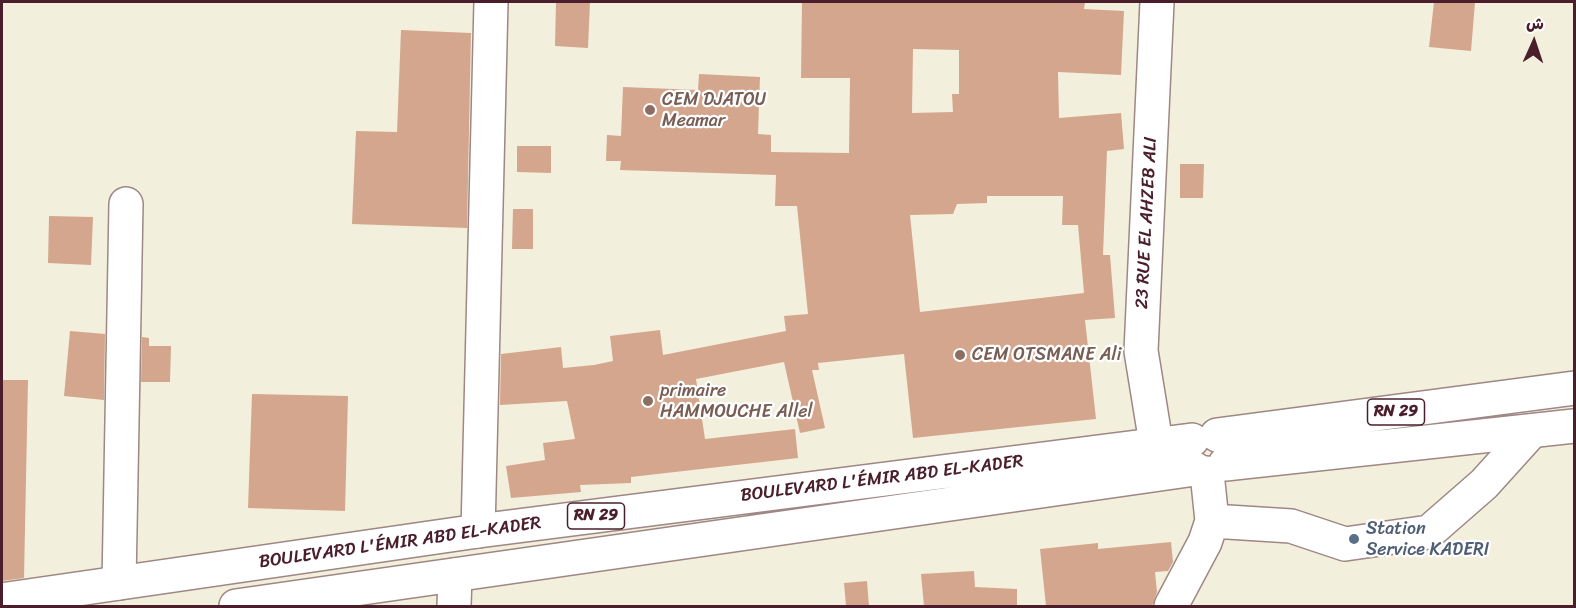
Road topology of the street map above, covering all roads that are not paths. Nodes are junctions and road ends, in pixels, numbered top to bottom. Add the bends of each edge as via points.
1 (491, 2) edge
2 (1157, 2) edge
3 (126, 204) dead end
4 (1575, 388) edge
5 (1575, 426) edge
6 (1531, 432) junction
7 (1156, 443) junction
8 (1207, 456) junction
9 (1212, 521) junction
10 (478, 531) junction
11 (119, 583) junction
12 (455, 591) edge
13 (2, 600) edge
14 (236, 606) edge
15 (1171, 606) edge

1 - 10 main road
2 - 7 main road, 23 RUE EL AHZEB ALI via 1141,351
3 - 11 main road
4 - 8 main road, RN 29
5 - 6 main road, RN 29
6 - 8 main road, RN 29
6 - 9 main road via 1485,484 1429,532 1345,544 1291,526
7 - 8 main road, BOULEVARD L'ÉMIR ABD EL-KADER / RN 29
7 - 10 main road, BOULEVARD L'ÉMIR ABD EL-KADER / RN 29
8 - 9 main road
8 - 12 main road, RN 29
9 - 15 main road via 1206,542
10 - 11 main road, BOULEVARD L'ÉMIR ABD EL-KADER / RN 29
11 - 13 main road, BOULEVARD L'ÉMIR ABD EL-KADER / RN 29
12 - 14 main road, RN 29

